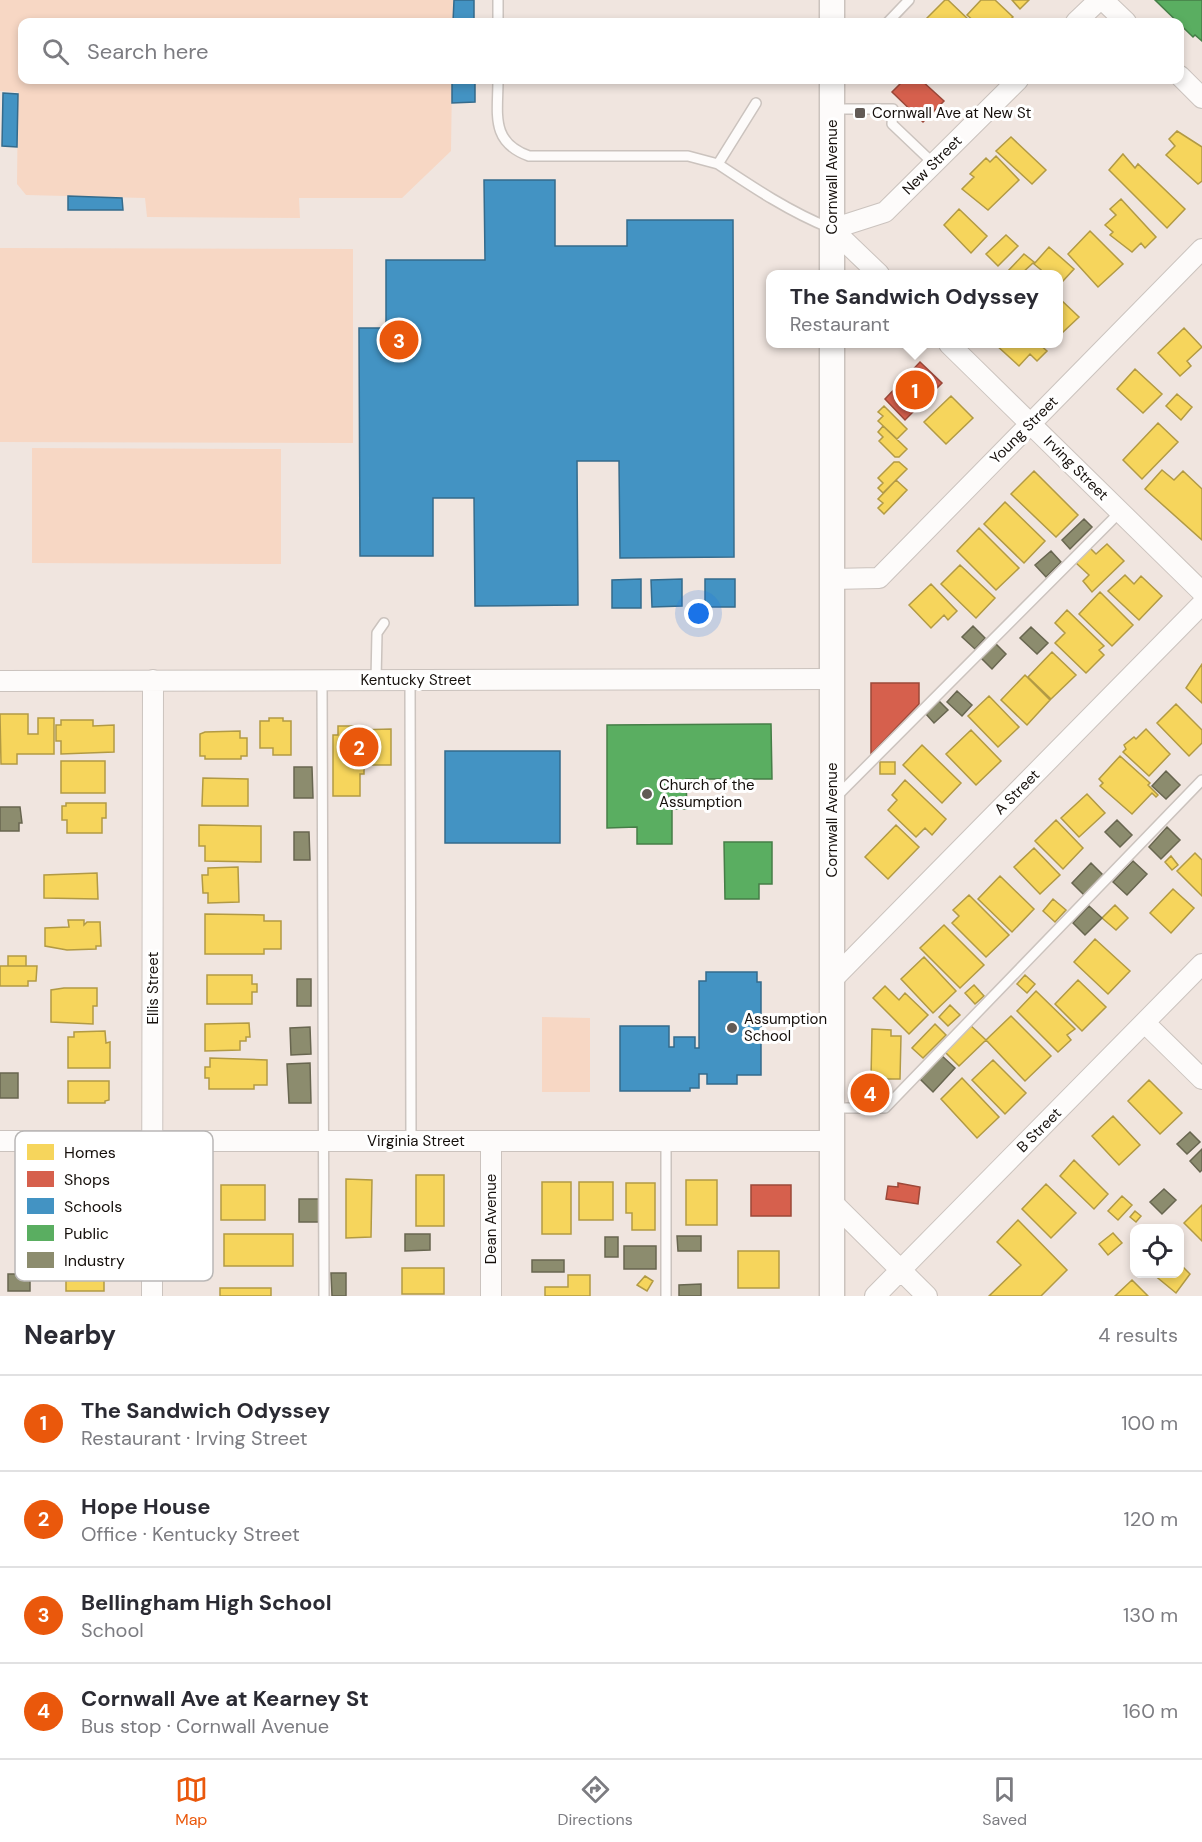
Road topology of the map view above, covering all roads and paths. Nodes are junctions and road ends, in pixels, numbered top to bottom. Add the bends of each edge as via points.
1 (498, 0) edge
2 (832, 0) edge
3 (909, 0) edge
4 (1101, 0) edge
5 (498, 18) edge
6 (832, 18) edge
7 (892, 18) edge
8 (1081, 18) edge
9 (1121, 18) edge
10 (1184, 81) edge
11 (498, 84) edge
12 (833, 84) edge
13 (1014, 84) edge
14 (1202, 98) edge
15 (756, 103) dead end
16 (832, 109) junction
17 (933, 163) junction
18 (718, 164) junction
19 (832, 229) junction
20 (1202, 249) edge
21 (832, 270) edge
22 (875, 270) edge
23 (832, 348) edge
24 (953, 348) edge
25 (1030, 424) junction
26 (1120, 512) junction
27 (832, 579) junction
28 (1202, 592) edge
29 (1202, 604) edge
30 (384, 623) dead end
31 (832, 679) junction
32 (153, 680) junction
33 (322, 680) junction
34 (376, 680) junction
35 (410, 680) junction
36 (0, 681) edge
37 (1202, 780) edge
38 (832, 800) junction
39 (1202, 964) edge
40 (832, 980) junction
41 (1144, 1023) junction
42 (1202, 1079) edge
43 (832, 1108) junction
44 (152, 1131) edge
45 (213, 1142) edge
46 (324, 1142) junction
47 (411, 1142) junction
48 (491, 1142) junction
49 (666, 1142) junction
50 (832, 1142) junction
51 (832, 1202) junction
52 (901, 1270) junction
53 (324, 1296) edge
54 (491, 1296) edge
55 (666, 1296) edge
56 (832, 1296) edge
57 (875, 1296) edge
58 (927, 1296) edge

1 - 5 lane
2 - 6 street
3 - 7 lane
4 - 8 street
4 - 9 street
10 - 14 street
11 - 18 lane via 498,124 503,140 529,156 688,156
12 - 16 street, Cornwall Avenue
13 - 17 street, New Street
15 - 18 lane
16 - 17 lane via 893,109 892,124
16 - 19 street, Cornwall Avenue
17 - 19 street, New Street via 885,212
18 - 19 lane via 760,193
19 - 21 street, Cornwall Avenue
19 - 22 street
20 - 25 street, Young Street
23 - 27 street, Cornwall Avenue
24 - 25 street, Irving Street
25 - 26 street, Irving Street
25 - 27 street, Young Street via 879,579
26 - 28 street, Irving Street
26 - 38 lane
27 - 31 street, Cornwall Avenue
29 - 40 street, A Street
30 - 34 lane via 377,633
31 - 35 street, Kentucky Street
31 - 38 street, Cornwall Avenue
32 - 33 street, Kentucky Street
32 - 36 street, Kentucky Street
32 - 44 street, Ellis Street
33 - 34 street, Kentucky Street
33 - 46 lane
34 - 35 street, Kentucky Street
35 - 47 lane
37 - 43 lane via 885,1108
38 - 40 street, Cornwall Avenue
39 - 41 street, B Street
40 - 43 street, Cornwall Avenue
41 - 42 street
41 - 52 street, B Street
43 - 50 street, Cornwall Avenue
45 - 46 street, Virginia Street
46 - 47 street, Virginia Street
46 - 53 lane
47 - 48 street, Virginia Street
48 - 49 street, Virginia Street
48 - 54 street, Dean Avenue
49 - 50 street, Virginia Street
49 - 55 lane
50 - 51 street, Cornwall Avenue
51 - 52 street
51 - 56 street, Cornwall Avenue
52 - 57 street, B Street
52 - 58 street

